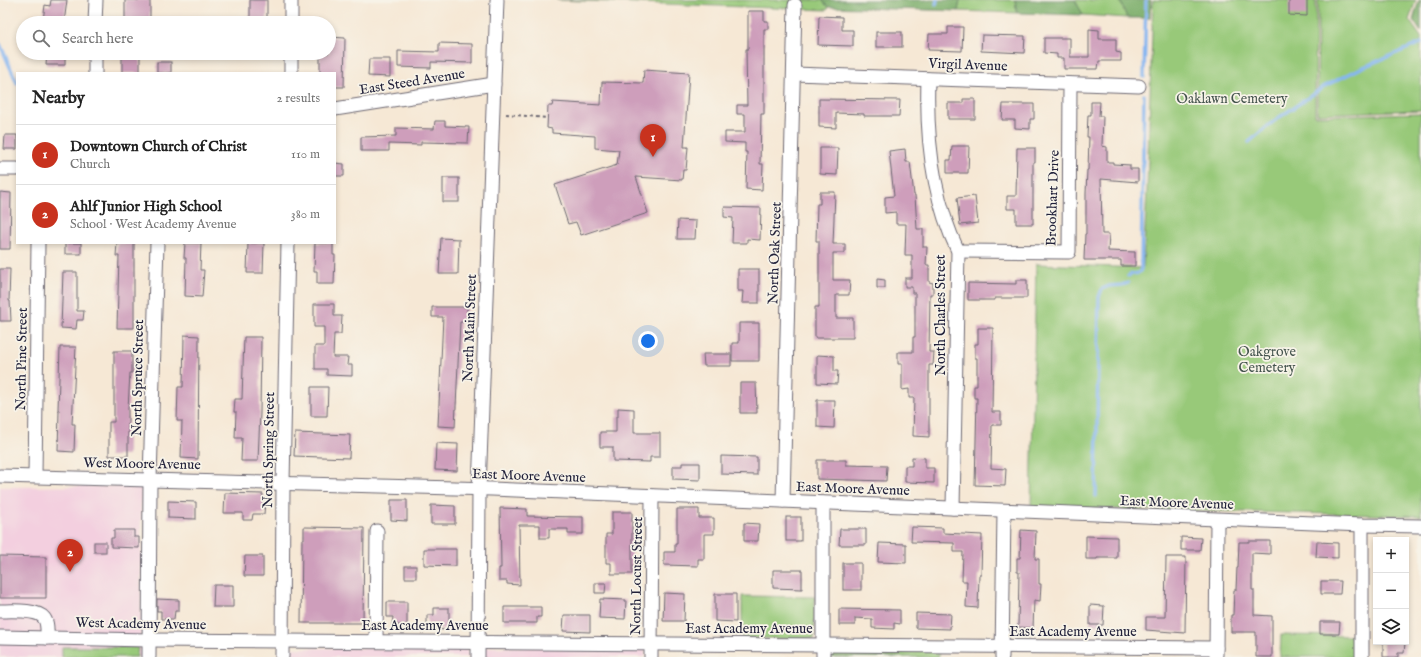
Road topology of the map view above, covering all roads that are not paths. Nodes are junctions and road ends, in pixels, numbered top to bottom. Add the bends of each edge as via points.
1 (96, 0) edge
2 (291, 0) edge
3 (497, 0) edge
4 (795, 5) dead end
5 (95, 16) edge
6 (291, 16) edge
7 (95, 60) edge
8 (291, 60) edge
9 (95, 72) edge
10 (291, 72) edge
11 (794, 74) junction
12 (928, 79) junction
13 (494, 84) junction
14 (1070, 85) junction
15 (1139, 86) dead end
16 (336, 109) edge
17 (0, 169) edge
18 (16, 169) edge
19 (38, 244) edge
20 (156, 244) edge
21 (288, 244) edge
22 (958, 251) junction
23 (0, 476) edge
24 (35, 476) junction
25 (150, 479) junction
26 (283, 483) junction
27 (479, 489) junction
28 (652, 496) junction
29 (783, 501) junction
30 (823, 503) junction
31 (953, 508) junction
32 (1004, 510) junction
33 (1217, 520) junction
34 (1362, 525) junction
35 (1421, 526) edge
36 (377, 530) dead end
37 (0, 611) edge
38 (0, 637) edge
39 (47, 638) junction
40 (149, 640) junction
41 (282, 640) junction
42 (376, 641) junction
43 (478, 642) junction
44 (651, 643) junction
45 (823, 651) edge
46 (1002, 652) edge
47 (1216, 652) edge
48 (149, 657) edge
49 (282, 657) edge
50 (478, 657) edge
51 (651, 657) edge
52 (1362, 657) edge

1 - 5 street
2 - 6 street
3 - 13 street, North Main Street
4 - 11 street, North Oak Street
7 - 9 street
8 - 10 street
11 - 12 street, Virgil Avenue
11 - 29 street, North Oak Street
12 - 14 street, Virgil Avenue
12 - 22 street, North Charles Street via 928,141 934,176 948,231
13 - 16 street, East Steed Avenue
13 - 27 street, North Main Street
14 - 15 street, Virgil Avenue
14 - 22 street, Brookhart Drive via 1069,252
17 - 18 street
19 - 24 street, North Pine Street
20 - 25 street, North Spruce Street
21 - 26 street, North Spring Street
22 - 31 street, North Charles Street
23 - 24 street, West Moore Avenue
24 - 25 street, West Moore Avenue
25 - 26 street, West Moore Avenue
25 - 40 street, North Spruce Street
26 - 27 street, East Moore Avenue
26 - 41 street, North Spring Street
27 - 28 street, East Moore Avenue
27 - 43 street, North Main Street
28 - 29 street, East Moore Avenue
28 - 44 street, North Locust Street
29 - 30 street, East Moore Avenue
30 - 31 street, East Moore Avenue
30 - 45 street
31 - 32 street, East Moore Avenue
32 - 33 street, East Moore Avenue
32 - 46 street
33 - 34 street, East Moore Avenue
33 - 47 street
34 - 35 street, East Moore Avenue
34 - 52 street
36 - 42 street
37 - 39 street via 36,612 44,618
38 - 39 street, West Academy Avenue
39 - 40 street, West Academy Avenue
40 - 41 street, West Academy Avenue
40 - 48 street, North Spruce Street
41 - 42 street, East Academy Avenue
41 - 49 street, North Spring Street
42 - 43 street, East Academy Avenue
43 - 44 street, East Academy Avenue
43 - 50 street, North Main Street
44 - 45 street, East Academy Avenue
44 - 51 street, North Locust Street
45 - 46 street, East Academy Avenue
46 - 47 street, East Academy Avenue

